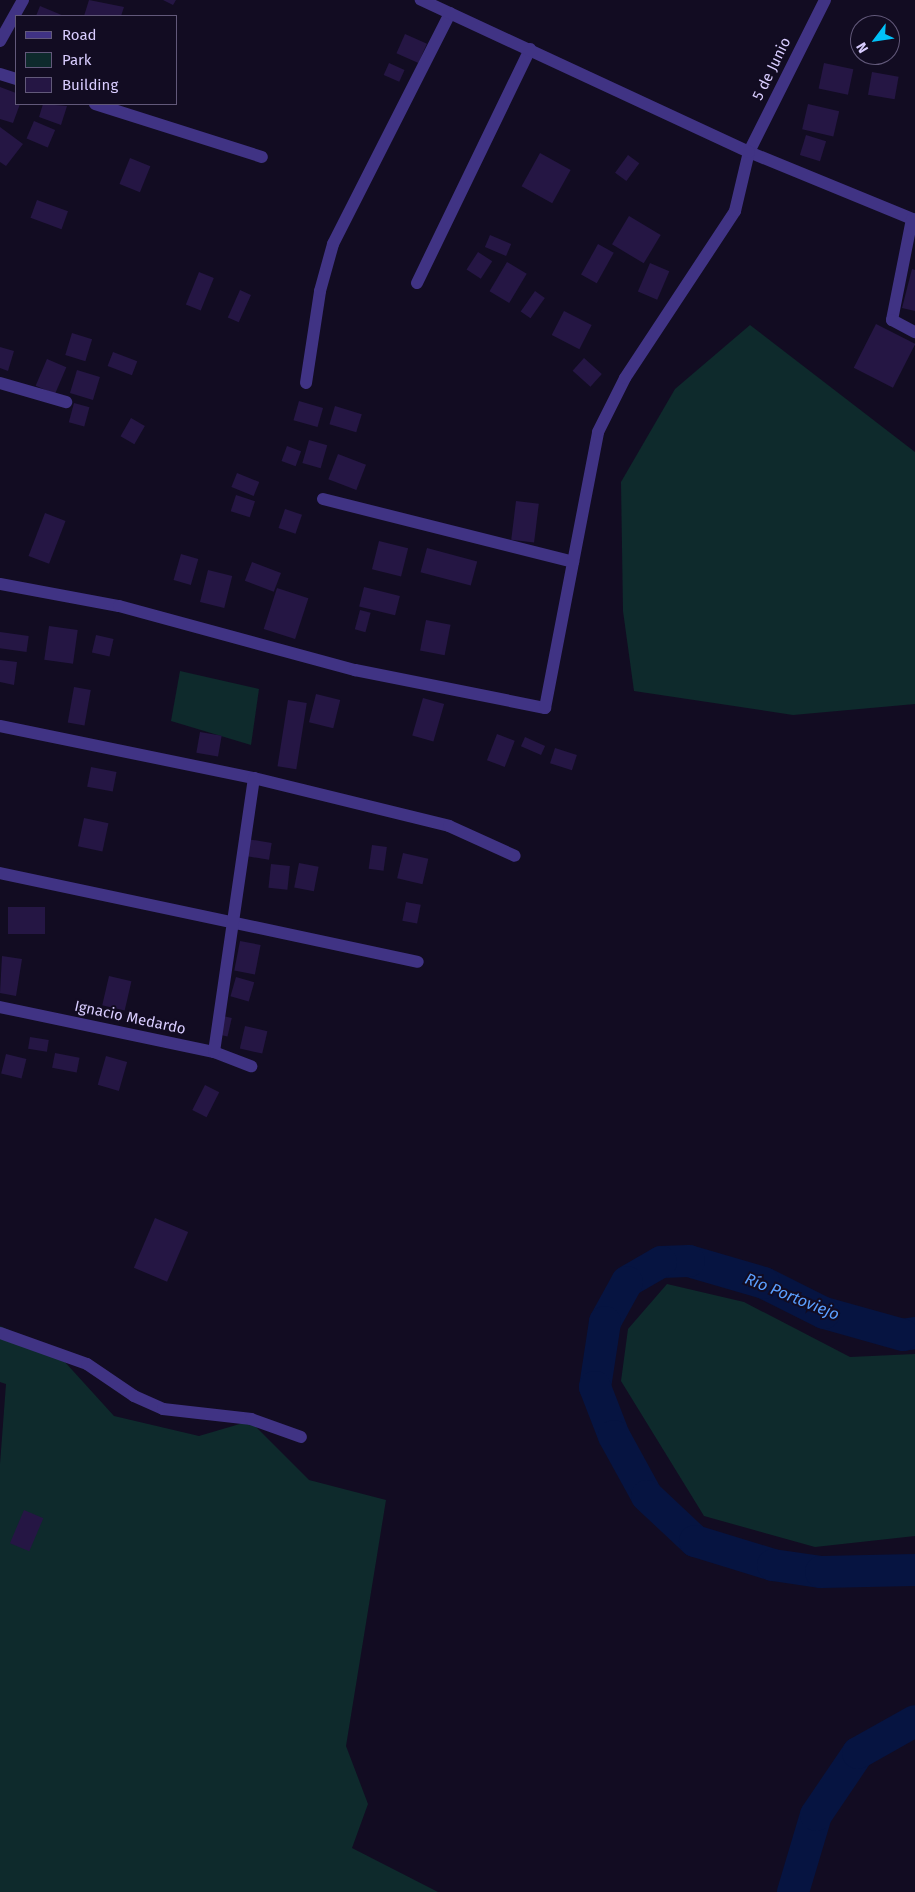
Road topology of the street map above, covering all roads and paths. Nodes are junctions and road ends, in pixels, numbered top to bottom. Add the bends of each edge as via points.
1 (23, 0) edge
2 (421, 0) edge
3 (825, 0) edge
4 (450, 13) junction
5 (0, 41) edge
6 (530, 50) junction
7 (0, 74) edge
8 (15, 79) edge
9 (98, 105) edge
10 (749, 152) junction
11 (262, 157) dead end
12 (914, 219) edge
13 (417, 283) dead end
14 (915, 332) edge
15 (306, 382) dead end
16 (0, 383) edge
17 (66, 402) dead end
18 (323, 499) dead end
19 (573, 562) junction
20 (0, 584) edge
21 (0, 726) edge
22 (254, 778) junction
23 (516, 856) dead end
24 (0, 873) edge
25 (231, 924) junction
26 (418, 962) dead end
27 (0, 1007) edge
28 (214, 1052) junction
29 (251, 1066) dead end
30 (0, 1333) edge
31 (301, 1437) dead end

1 - 5 street
2 - 4 street
3 - 10 street, 5 de Junio
4 - 6 street
4 - 15 street via 333,244 320,291
6 - 10 street
6 - 13 street
7 - 8 street
9 - 11 street
10 - 12 street
10 - 19 street, 5 de Junio via 735,211 625,378 598,432
12 - 14 street via 892,320
16 - 17 street
18 - 19 street
19 - 20 street, 5 de Junio via 544,708 355,670 118,606
21 - 22 street
22 - 23 street via 449,826
22 - 25 street
24 - 25 street
25 - 26 street
25 - 28 street
27 - 28 street, Ignacio Medardo
28 - 29 street, Ignacio Medardo
30 - 31 street via 87,1364 134,1396 163,1410 252,1419

